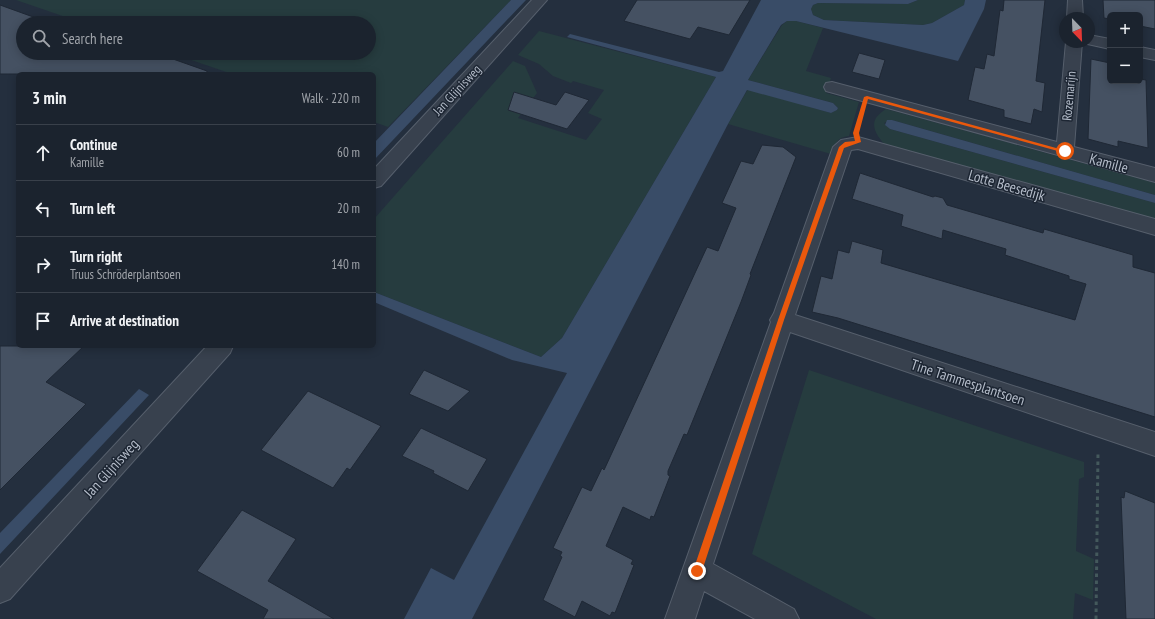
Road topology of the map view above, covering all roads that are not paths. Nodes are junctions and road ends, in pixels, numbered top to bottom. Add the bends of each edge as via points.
1 (540, 0) edge
2 (1075, 0) edge
3 (1075, 12) edge
4 (1095, 41) edge
5 (1107, 43) edge
6 (1074, 48) edge
7 (1143, 53) edge
8 (1155, 55) edge
9 (832, 87) dead end
10 (1065, 151) junction
11 (1155, 175) edge
12 (376, 179) edge
13 (1155, 227) edge
14 (781, 320) junction
15 (220, 348) edge
16 (1155, 444) edge
17 (697, 571) junction
18 (0, 589) edge
19 (680, 619) edge
20 (784, 619) edge

1 - 12 street, Jan Glijnisweg
2 - 3 street
4 - 5 street
6 - 10 street, Rozemarijn
7 - 8 street
9 - 10 street, Kamille
10 - 11 street, Kamille
13 - 14 street, Lotte Beesedijk via 858,142 847,144 842,147
14 - 16 street, Tine Tammesplantsoen
14 - 17 street
15 - 18 street, Jan Glijnisweg
17 - 19 street
17 - 20 street

